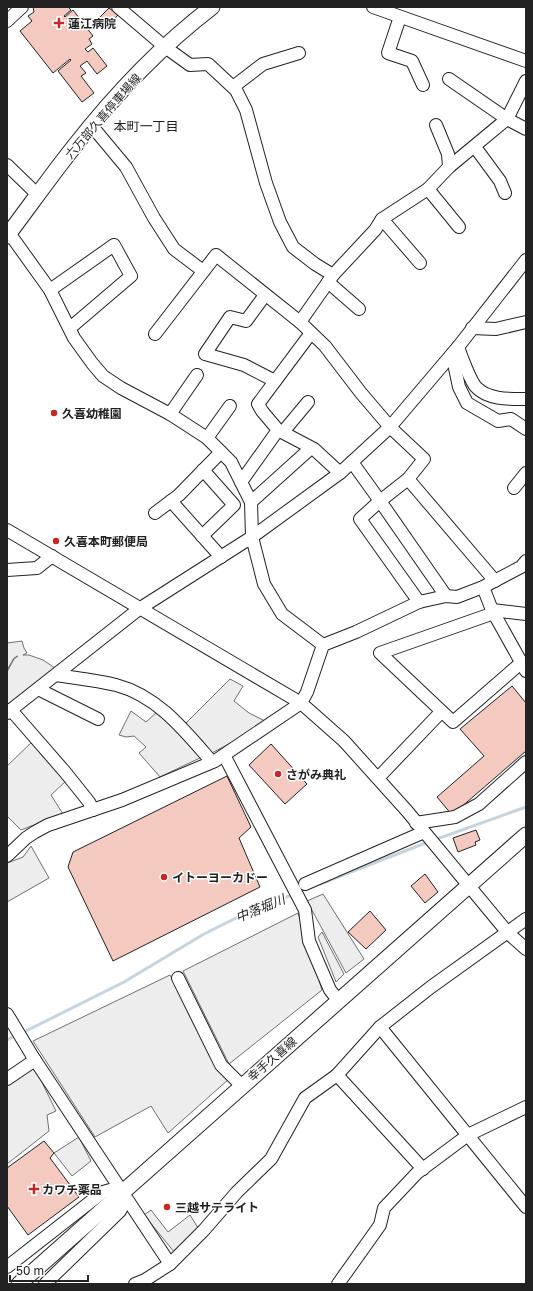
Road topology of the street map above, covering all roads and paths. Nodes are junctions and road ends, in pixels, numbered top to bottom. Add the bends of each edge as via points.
1 (22, 7) edge
2 (118, 7) edge
3 (212, 7) edge
4 (373, 7) edge
5 (400, 17) junction
6 (7, 21) edge
7 (165, 47) junction
8 (299, 53) dead end
9 (526, 61) edge
10 (449, 79) dead end
11 (526, 81) edge
12 (423, 85) dead end
13 (233, 87) junction
14 (507, 119) junction
15 (91, 125) junction
16 (436, 125) dead end
17 (526, 129) edge
18 (474, 147) junction
19 (7, 165) edge
20 (449, 167) junction
21 (428, 189) junction
22 (505, 193) dead end
23 (38, 195) junction
24 (382, 219) junction
25 (459, 227) dead end
26 (8, 233) edge
27 (526, 260) edge
28 (420, 263) dead end
29 (203, 271) junction
30 (331, 279) junction
31 (50, 290) junction
32 (265, 295) junction
33 (359, 310) dead end
34 (300, 322) junction
35 (526, 322) edge
36 (70, 328) junction
37 (472, 328) junction
38 (311, 333) junction
39 (155, 334) dead end
40 (455, 351) junction
41 (197, 375) dead end
42 (275, 381) junction
43 (522, 400) edge
44 (308, 402) dead end
45 (230, 406) dead end
46 (170, 414) junction
47 (390, 426) junction
48 (526, 429) edge
49 (281, 431) junction
50 (207, 438) junction
51 (311, 448) junction
52 (221, 452) junction
53 (352, 462) junction
54 (203, 470) junction
55 (340, 473) junction
56 (526, 473) edge
57 (408, 479) junction
58 (241, 482) junction
59 (514, 488) dead end
60 (380, 500) junction
61 (171, 501) junction
62 (251, 502) junction
63 (155, 512) dead end
64 (7, 530) edge
65 (202, 536) junction
66 (252, 537) junction
67 (52, 556) junction
68 (221, 557) junction
69 (526, 561) edge
70 (7, 570) edge
71 (494, 581) junction
72 (483, 588) junction
73 (446, 596) junction
74 (419, 602) junction
75 (139, 608) junction
76 (493, 612) junction
77 (526, 614) edge
78 (323, 645) junction
79 (524, 667) edge
80 (56, 675) junction
81 (38, 689) junction
82 (301, 703) junction
83 (9, 712) edge
84 (441, 712) junction
85 (98, 719) dead end
86 (224, 755) junction
87 (212, 762) junction
88 (526, 762) edge
89 (378, 778) junction
90 (93, 810) junction
91 (420, 827) junction
92 (526, 835) edge
93 (7, 856) edge
94 (305, 884) dead end
95 (468, 885) junction
96 (526, 919) edge
97 (508, 932) junction
98 (526, 949) edge
99 (178, 978) dead end
100 (339, 1001) junction
101 (10, 1021) edge
102 (380, 1027) junction
103 (35, 1060) junction
104 (337, 1075) junction
105 (7, 1079) edge
106 (242, 1086) junction
107 (526, 1107) edge
108 (468, 1135) junction
109 (423, 1169) junction
110 (123, 1192) junction
111 (526, 1207) edge
112 (170, 1264) junction
113 (7, 1267) edge
114 (19, 1284) edge
115 (45, 1284) edge
116 (135, 1284) edge
117 (338, 1284) edge

1 - 6 street
2 - 7 street
3 - 7 main road, 六万部久喜停車場線
4 - 5 street
5 - 9 street
5 - 12 street via 388,53 412,61
7 - 13 street via 190,65 208,64
7 - 15 main road, 六万部久喜停車場線
8 - 13 street via 263,64
10 - 14 street
11 - 14 street
13 - 30 street via 246,110 266,183 280,222 294,247
14 - 17 street
14 - 18 street
15 - 23 main road, 六万部久喜停車場線
15 - 29 street via 126,167 174,250
16 - 20 street via 448,154
18 - 20 street
18 - 22 street via 500,181
19 - 23 street
20 - 21 street
21 - 24 street
21 - 25 street
23 - 26 main road, 六万部久喜停車場線
24 - 28 street
24 - 30 street
26 - 31 street
27 - 37 street
29 - 32 street via 216,254
29 - 39 street
30 - 33 street
30 - 34 street
31 - 36 street
31 - 36 street via 114,245 131,276
32 - 34 street
32 - 42 street via 246,321 230,317 205,354 244,365
34 - 38 street
35 - 37 street via 496,328
36 - 46 street via 74,338 103,376
37 - 40 street
38 - 42 street
38 - 47 street via 325,346 360,393
40 - 43 street via 475,387 486,395
40 - 47 street
40 - 48 street via 459,387 467,403 498,421 511,419
41 - 46 street
42 - 49 street via 258,404
44 - 49 street
45 - 50 street
46 - 50 street
47 - 53 street
47 - 57 street via 424,459
49 - 51 street
49 - 58 street
50 - 52 street
51 - 55 street
51 - 62 street
52 - 54 street
52 - 58 street via 231,462
53 - 55 street
53 - 60 street
54 - 61 street
54 - 65 street via 234,505
55 - 66 street
56 - 59 street
57 - 60 street
57 - 71 street
58 - 62 street
60 - 73 street
60 - 74 street via 360,519
61 - 63 street
61 - 65 street
62 - 66 street
64 - 67 street
65 - 68 street
66 - 68 street
66 - 78 street via 264,584 282,614
67 - 70 street via 37,568
67 - 75 street
68 - 75 street
69 - 71 street via 521,567
71 - 72 street
72 - 73 street via 457,597
72 - 76 street
73 - 74 street
74 - 78 street
75 - 80 street
75 - 82 street
76 - 77 street
76 - 79 street
76 - 84 street via 380,653
78 - 82 street
79 - 84 street via 453,722
80 - 81 street
80 - 87 street via 116,685 146,697 175,720
81 - 83 street
81 - 85 street
82 - 86 street
82 - 89 street via 344,741
83 - 90 street via 65,772
84 - 89 street
86 - 87 street
86 - 100 street via 305,910 309,941 330,990
87 - 90 street
88 - 91 street via 479,804 455,817
89 - 91 street
90 - 93 street via 40,829
91 - 94 street
91 - 95 street
92 - 95 main road, 幸手久喜線
95 - 97 street
95 - 100 main road, 幸手久喜線
96 - 97 street
97 - 98 street
97 - 102 street
99 - 106 street via 221,1065
100 - 106 main road, 幸手久喜線
101 - 103 street
102 - 104 street
102 - 108 street
103 - 105 street
103 - 110 street
104 - 109 street
104 - 112 street via 305,1098 271,1159
106 - 110 main road, 幸手久喜線
107 - 108 street
108 - 109 street
108 - 111 street
109 - 117 street via 384,1208 380,1226
110 - 112 street
110 - 113 street via 103,1192
110 - 114 main road, 幸手久喜線
110 - 115 street via 120,1211
112 - 116 street

